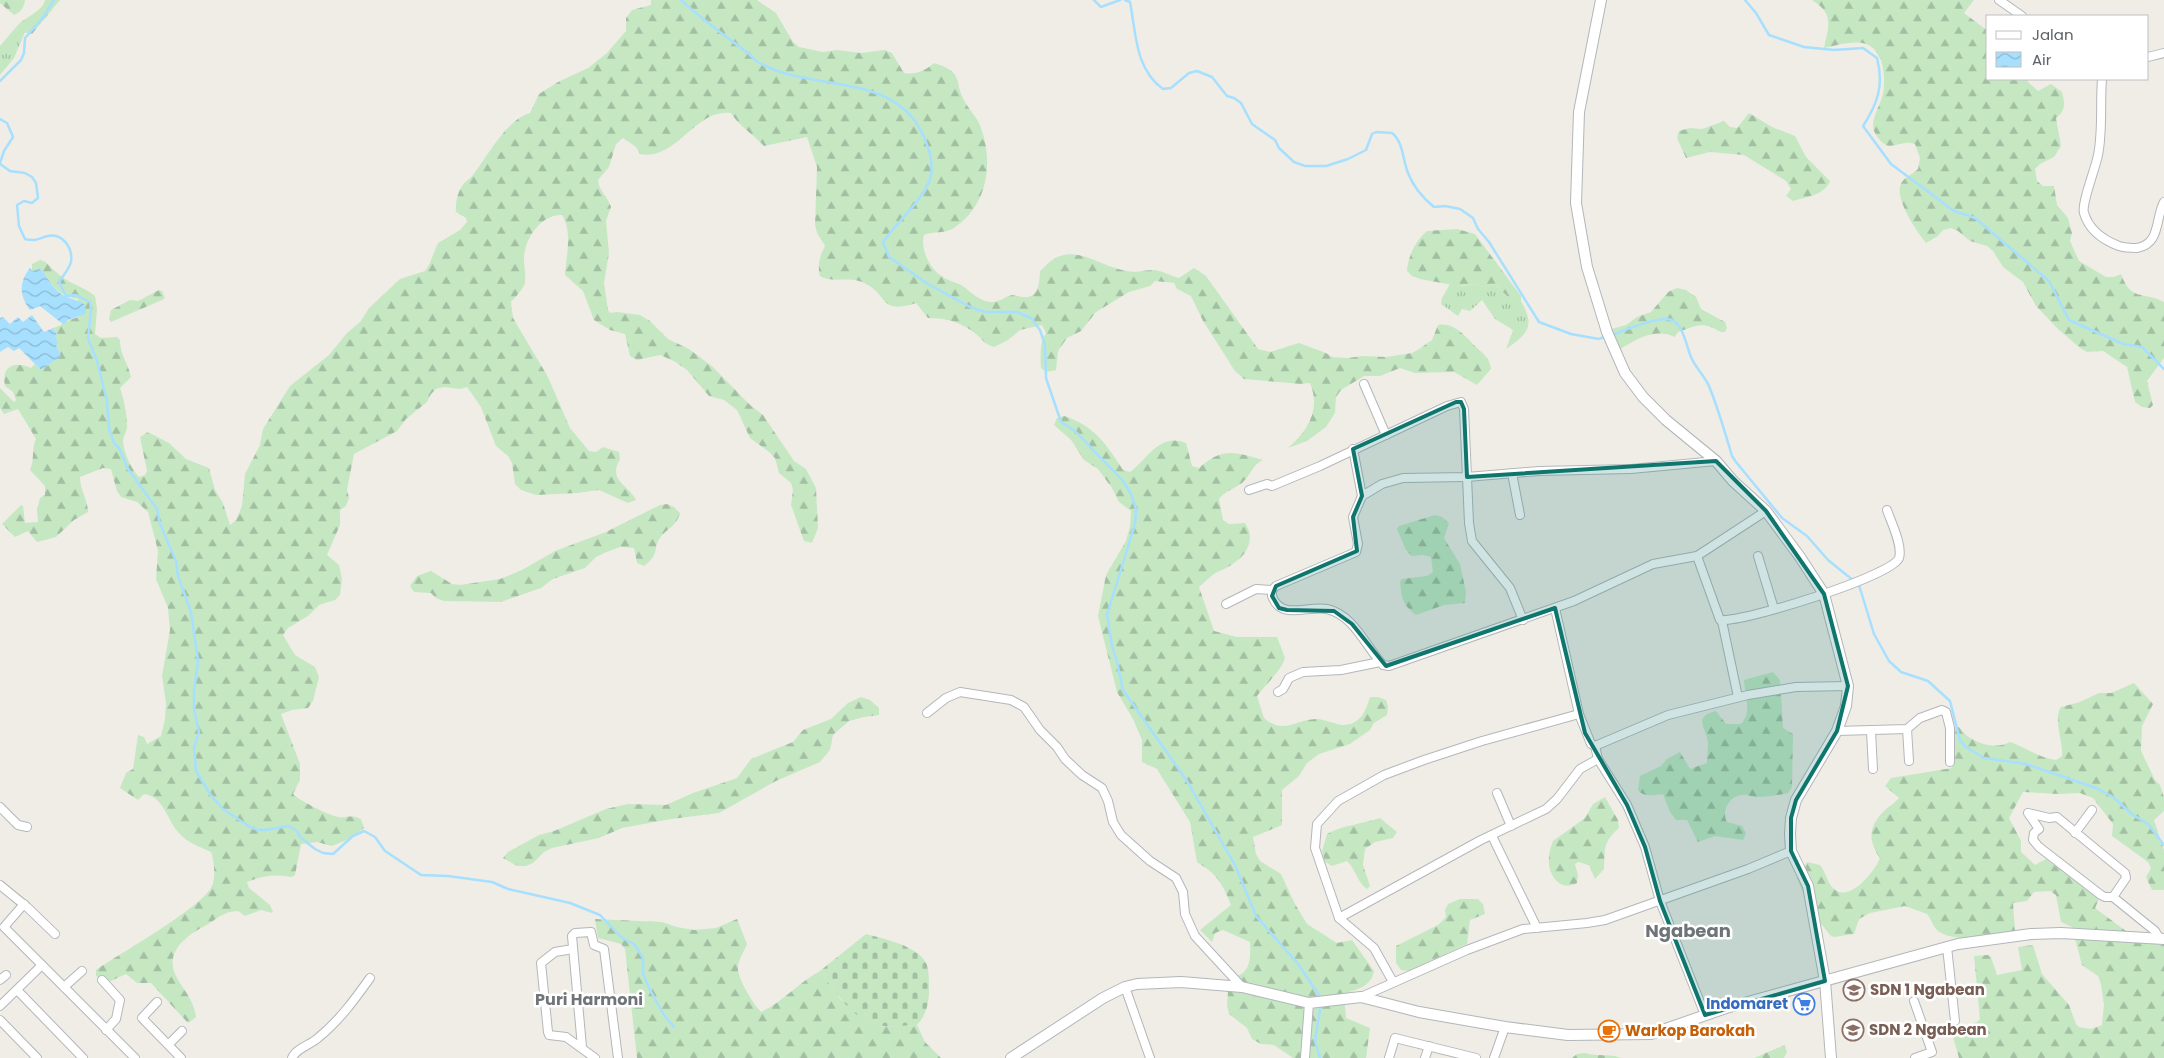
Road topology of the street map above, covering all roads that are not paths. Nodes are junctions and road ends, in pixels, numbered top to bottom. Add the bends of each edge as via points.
1 (1601, 0) edge
2 (1999, 0) edge
3 (2021, 15) edge
4 (2164, 53) edge
5 (2149, 57) edge
6 (2102, 80) edge
7 (2164, 202) edge
8 (1364, 384) dead end
9 (1386, 435) junction
10 (1353, 449) junction
11 (1716, 461) junction
12 (1512, 473) junction
13 (1467, 477) junction
14 (1249, 490) dead end
15 (1362, 496) junction
16 (1887, 510) dead end
17 (1764, 513) junction
18 (1520, 515) dead end
19 (1697, 556) junction
20 (1758, 556) dead end
21 (1272, 590) junction
22 (1824, 594) junction
23 (1226, 604) dead end
24 (1555, 608) junction
25 (1774, 609) junction
26 (1523, 620) junction
27 (1722, 620) junction
28 (1380, 662) junction
29 (1848, 686) junction
30 (1278, 692) dead end
31 (1738, 697) junction
32 (927, 712) dead end
33 (1579, 714) junction
34 (1907, 729) junction
35 (1837, 731) junction
36 (1871, 731) junction
37 (1595, 746) junction
38 (1598, 759) junction
39 (1909, 761) dead end
40 (1950, 762) dead end
41 (1874, 769) dead end
42 (1497, 793) dead end
43 (0, 807) edge
44 (2092, 810) dead end
45 (2049, 818) junction
46 (1511, 826) junction
47 (27, 827) dead end
48 (2039, 829) junction
49 (2075, 833) junction
50 (1492, 836) junction
51 (1791, 851) junction
52 (0, 885) edge
53 (2113, 897) junction
54 (1660, 901) junction
55 (24, 904) junction
56 (1339, 918) junction
57 (1536, 928) junction
58 (2, 929) edge
59 (55, 934) dead end
60 (2162, 939) edge
61 (1947, 947) junction
62 (572, 948) junction
63 (42, 965) junction
64 (82, 971) dead end
65 (370, 978) dead end
66 (102, 980) dead end
67 (1825, 981) junction
68 (1393, 982) junction
69 (64, 987) junction
70 (1125, 987) junction
71 (1242, 988) junction
72 (17, 990) junction
73 (1361, 997) junction
74 (1914, 1001) dead end
75 (157, 1002) dead end
76 (1313, 1002) junction
77 (0, 1006) edge
78 (1705, 1016) junction
79 (0, 1020) edge
80 (1955, 1021) dead end
81 (1504, 1027) junction
82 (106, 1030) junction
83 (182, 1031) dead end
84 (168, 1044) junction
85 (1428, 1046) junction
86 (582, 1047) junction
87 (30, 1051) junction
88 (1458, 1056) edge
89 (24, 1058) edge
90 (37, 1058) edge
91 (83, 1058) edge
92 (135, 1058) edge
93 (181, 1058) edge
94 (292, 1058) edge
95 (595, 1058) edge
96 (618, 1058) edge
97 (1011, 1058) edge
98 (1150, 1058) edge
99 (1305, 1058) edge
100 (1389, 1058) edge
101 (1425, 1058) edge
102 (1476, 1058) edge
103 (1494, 1058) edge
104 (1831, 1058) edge
105 (1915, 1058) edge

1 - 11 street via 1579,112 1576,204 1587,267 1608,336 1625,373 1643,398
2 - 3 street
4 - 5 street
6 - 7 street via 2098,154 2084,205 2086,218 2094,232 2108,241 2126,248 2143,247 2154,236
8 - 9 street
9 - 10 street
9 - 13 street via 1461,402
10 - 14 street via 1281,482
10 - 15 street
11 - 12 street via 1631,469
11 - 17 street
12 - 13 street
12 - 18 street
13 - 15 street via 1403,478 1382,484
13 - 26 street via 1472,541 1510,588
15 - 21 street via 1353,517 1358,544 1356,552
16 - 22 street via 1896,534 1899,558 1892,566
17 - 19 street
17 - 22 street via 1800,557
19 - 24 street via 1653,564
19 - 27 street via 1718,618
20 - 25 street
21 - 23 street via 1256,589
21 - 28 street via 1279,608 1334,612 1352,624
22 - 25 street
22 - 29 street
24 - 26 street
24 - 33 street
25 - 27 street
26 - 28 street via 1389,666
27 - 31 street
28 - 30 street via 1341,670 1303,672 1289,678
29 - 31 street via 1796,687
29 - 35 street via 1846,706
31 - 37 street via 1668,715
32 - 71 street via 960,692 1011,700 1024,707 1064,759 1102,788 1121,836 1176,878 1195,936
33 - 37 street via 1590,744
33 - 56 street via 1424,760 1384,775 1338,801 1317,824 1315,848
34 - 36 street
34 - 39 street
34 - 40 street via 1932,712 1946,712 1950,728
35 - 36 street
35 - 51 street via 1796,800 1791,818
36 - 41 street
37 - 38 street
38 - 46 street via 1580,769 1550,806
38 - 54 street via 1627,805 1645,847
42 - 46 street
43 - 47 street via 18,825
44 - 49 street
45 - 48 street
45 - 48 street via 2028,814
45 - 49 street via 2057,817
46 - 50 street
48 - 53 street via 2032,840 2039,847 2105,898
49 - 53 street via 2125,873 2126,878
50 - 56 street
50 - 57 street
51 - 54 street
51 - 67 street via 1808,886
52 - 55 street
53 - 60 street
54 - 57 street via 1605,920
54 - 78 street
55 - 58 street
55 - 59 street
56 - 68 street via 1374,948
57 - 68 street via 1522,929
58 - 63 street
60 - 61 street via 2031,934
61 - 67 street
61 - 80 street
62 - 86 street
62 - 86 street via 555,952 543,960 541,967 548,1033 566,1037
62 - 96 street via 574,934 591,932 594,945 604,948
63 - 69 street
63 - 72 street
64 - 69 street
65 - 94 street via 338,1020 318,1038 297,1050
66 - 82 street via 120,1000 116,1019
67 - 78 street
67 - 104 street
68 - 73 street
69 - 82 street
70 - 71 street via 1151,982 1181,982
70 - 97 street
70 - 98 street
71 - 76 street
72 - 77 street
72 - 91 street
73 - 76 street
73 - 81 street via 1419,1012
74 - 105 street via 1932,1052
75 - 84 street via 142,1018
76 - 99 street
78 - 81 street via 1651,1034 1568,1035
79 - 87 street
81 - 103 street
82 - 92 street
83 - 84 street
84 - 93 street
85 - 88 street
85 - 100 street via 1395,1038
85 - 101 street
86 - 95 street
87 - 89 street
87 - 90 street
88 - 102 street

